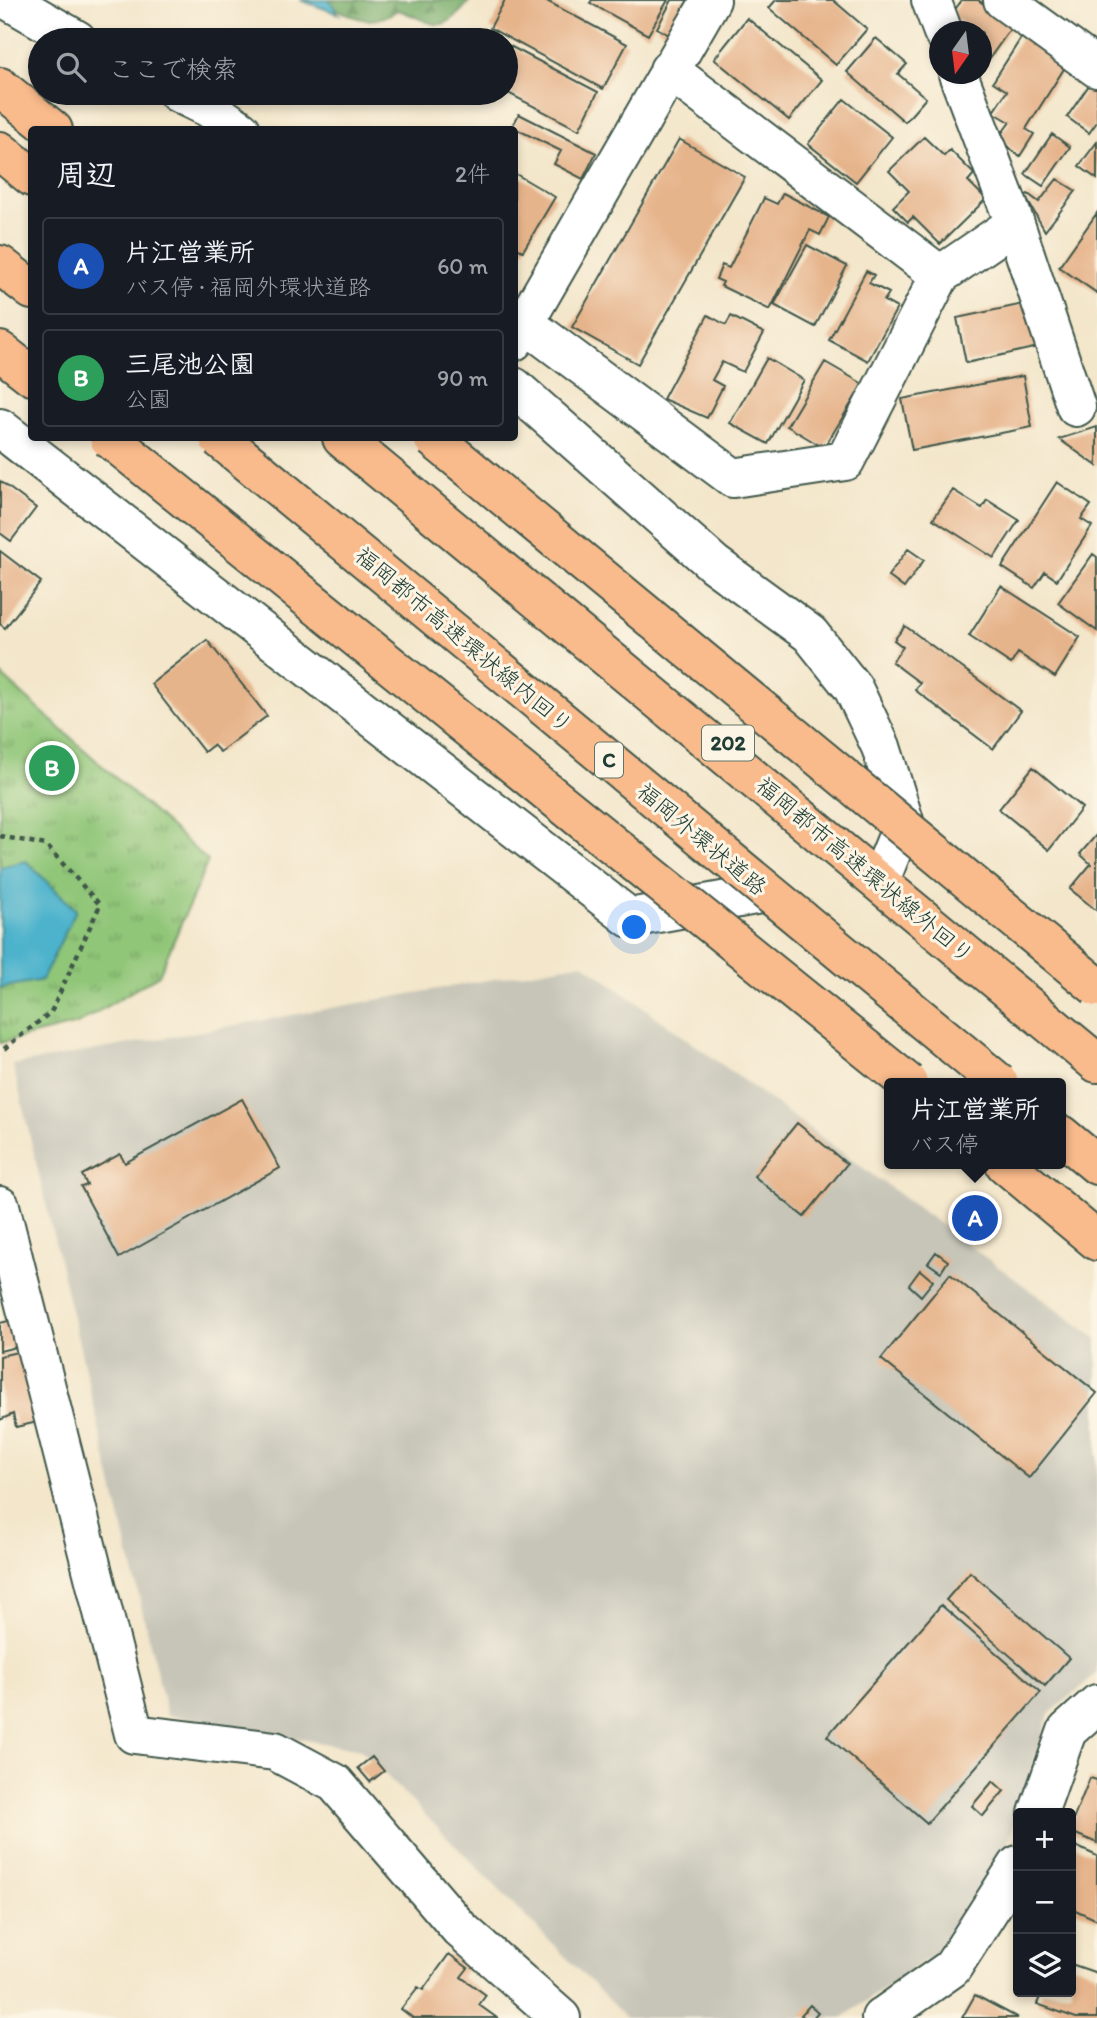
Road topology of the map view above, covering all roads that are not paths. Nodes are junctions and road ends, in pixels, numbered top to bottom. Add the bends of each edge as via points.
1 (9, 0) edge
2 (711, 0) edge
3 (931, 0) edge
4 (1003, 0) edge
5 (939, 21) edge
6 (57, 28) edge
7 (1097, 68) edge
8 (669, 70) junction
9 (962, 84) edge
10 (0, 87) edge
11 (203, 105) edge
12 (48, 126) edge
13 (235, 126) edge
14 (0, 151) edge
15 (0, 167) edge
16 (28, 174) edge
17 (28, 188) edge
18 (1015, 224) junction
19 (0, 265) edge
20 (0, 272) edge
21 (940, 275) junction
22 (28, 287) edge
23 (28, 292) edge
24 (520, 332) edge
25 (0, 351) edge
26 (28, 373) edge
27 (518, 391) edge
28 (1076, 407) dead end
29 (0, 428) edge
30 (113, 441) edge
31 (223, 441) edge
32 (223, 441) edge
33 (346, 441) edge
34 (367, 441) edge
35 (437, 441) edge
36 (883, 873) junction
37 (766, 893) junction
38 (1097, 987) edge
39 (1097, 1045) edge
40 (1097, 1063) edge
41 (902, 1078) edge
42 (981, 1078) edge
43 (993, 1078) edge
44 (1066, 1139) edge
45 (1066, 1150) edge
46 (1097, 1165) edge
47 (1011, 1169) edge
48 (1097, 1176) edge
49 (0, 1206) edge
50 (1097, 1241) edge
51 (1097, 1704) edge
52 (1040, 1808) edge
53 (1014, 1871) edge
54 (561, 2018) edge
55 (881, 2018) edge

1 - 6 street
2 - 8 street
3 - 5 street
4 - 7 street
8 - 21 street
8 - 24 street
9 - 18 street
10 - 12 highway
11 - 13 street
14 - 16 highway
15 - 17 highway
18 - 21 street
18 - 28 street
19 - 22 highway
20 - 23 highway
21 - 24 street via 845,461 733,478
25 - 26 highway
27 - 36 street via 714,564 810,634 853,688 881,747 904,821
29 - 37 street via 630,918
30 - 41 highway, bridge
31 - 37 highway, 福岡外環状道路 via 284,487
32 - 43 highway, 福岡都市高速環状線内回り / C, bridge
33 - 40 highway, 福岡都市高速環状線外回り
34 - 36 highway, 202
35 - 38 highway, bridge
36 - 39 highway, 202
37 - 42 highway, 福岡外環状道路
44 - 46 highway
45 - 48 highway
47 - 50 highway
49 - 54 street via 134,1734 275,1751 335,1783 460,1929
51 - 52 street via 1067,1731
53 - 55 street via 951,1968

